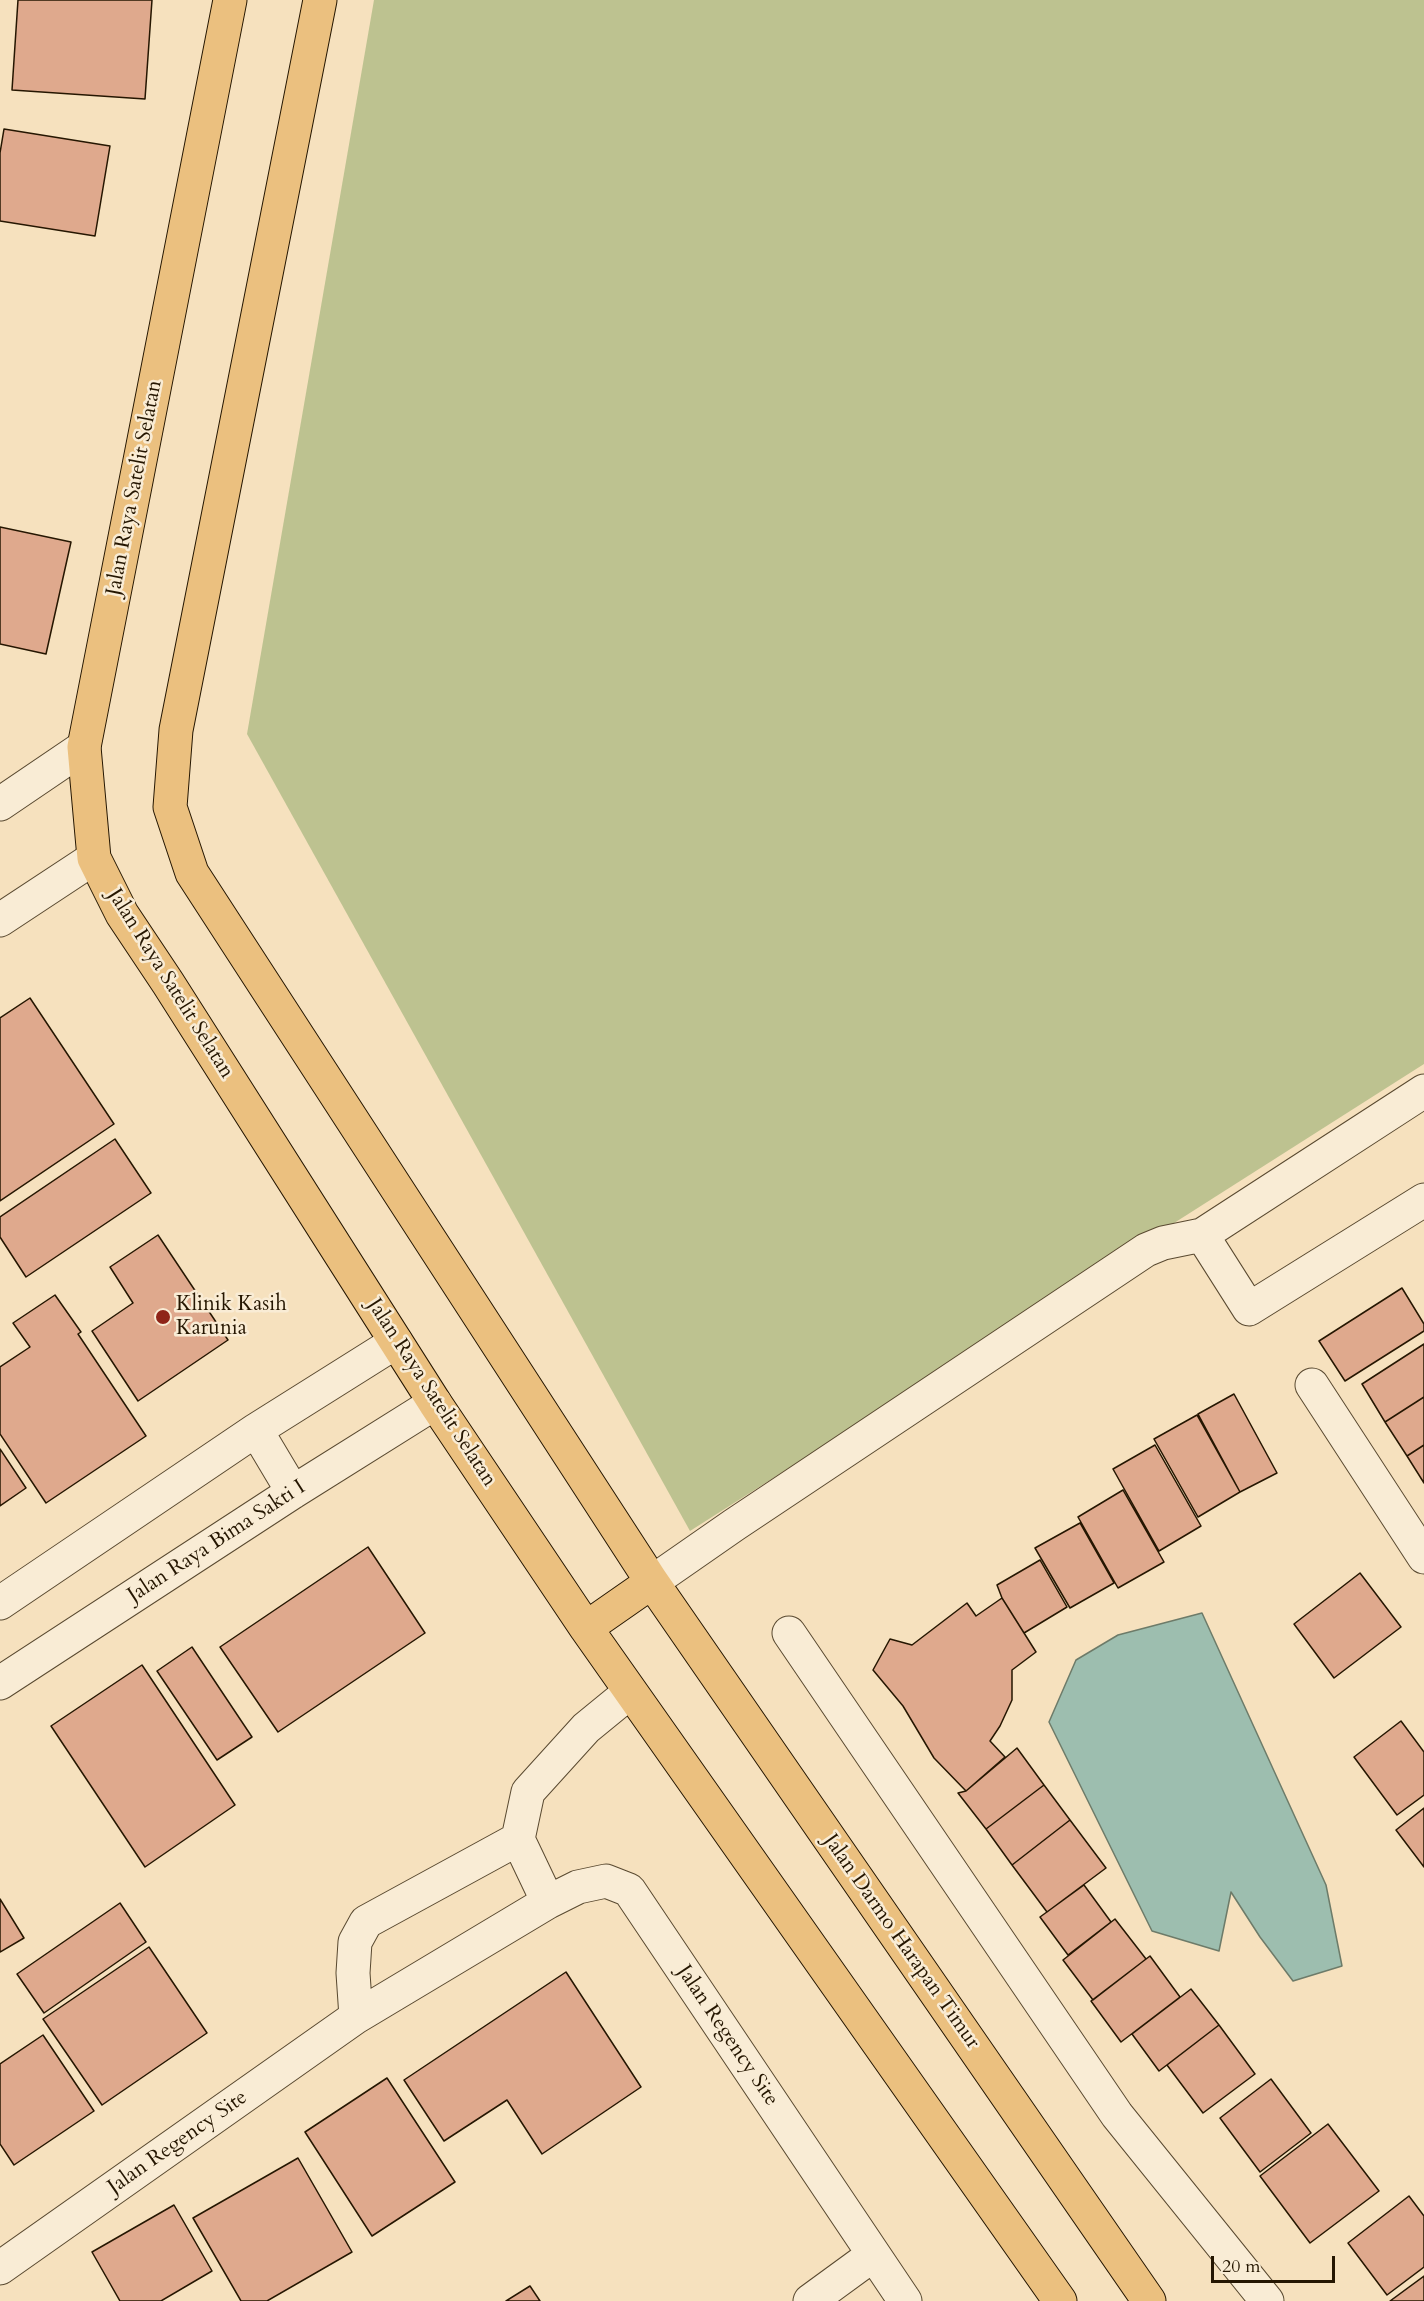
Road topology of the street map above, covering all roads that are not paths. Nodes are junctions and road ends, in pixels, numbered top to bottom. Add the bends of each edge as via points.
1 (230, 0) edge
2 (320, 0) edge
3 (84, 747) junction
4 (0, 804) edge
5 (94, 858) junction
6 (0, 920) edge
7 (1424, 1091) edge
8 (1424, 1200) edge
9 (1202, 1235) junction
10 (396, 1342) junction
11 (1312, 1385) dead end
12 (435, 1403) junction
13 (256, 1430) junction
14 (293, 1492) junction
15 (1424, 1557) edge
16 (652, 1582) junction
17 (0, 1603) edge
18 (586, 1628) junction
19 (789, 1633) dead end
20 (0, 1683) edge
21 (630, 1692) junction
22 (518, 1839) junction
23 (548, 1902) junction
24 (356, 2017) junction
25 (873, 2255) junction
26 (0, 2268) edge
27 (810, 2301) edge
28 (905, 2301) edge
29 (1060, 2301) edge
30 (1149, 2301) edge
31 (1267, 2301) edge

1 - 3 main road, Jalan Raya Satelit Selatan
2 - 16 main road via 176,730 170,807 192,873
3 - 4 street
3 - 5 main road, Jalan Raya Satelit Selatan
5 - 6 street
5 - 10 main road, Jalan Raya Satelit Selatan via 122,914
7 - 9 street
8 - 9 street via 1249,1309
9 - 16 street via 1146,1250
10 - 12 main road, Jalan Raya Satelit Selatan
10 - 13 street
11 - 15 street
12 - 14 street, Jalan Raya Bima Sakti I
12 - 18 main road, Jalan Raya Satelit Selatan
13 - 14 street
13 - 17 street
14 - 20 street, Jalan Raya Bima Sakti I
16 - 18 main road
16 - 30 main road, Jalan Darmo Harapan Timur
18 - 21 main road
19 - 31 street via 1117,2115
21 - 22 street via 586,1728 528,1792
21 - 29 main road
22 - 23 street
22 - 24 street via 366,1922 355,1942
23 - 24 street, Jalan Regency Site
23 - 25 street, Jalan Regency Site via 578,1887 606,1881 629,1890
24 - 26 street, Jalan Regency Site
25 - 27 street
25 - 28 street, Jalan Regency Site

